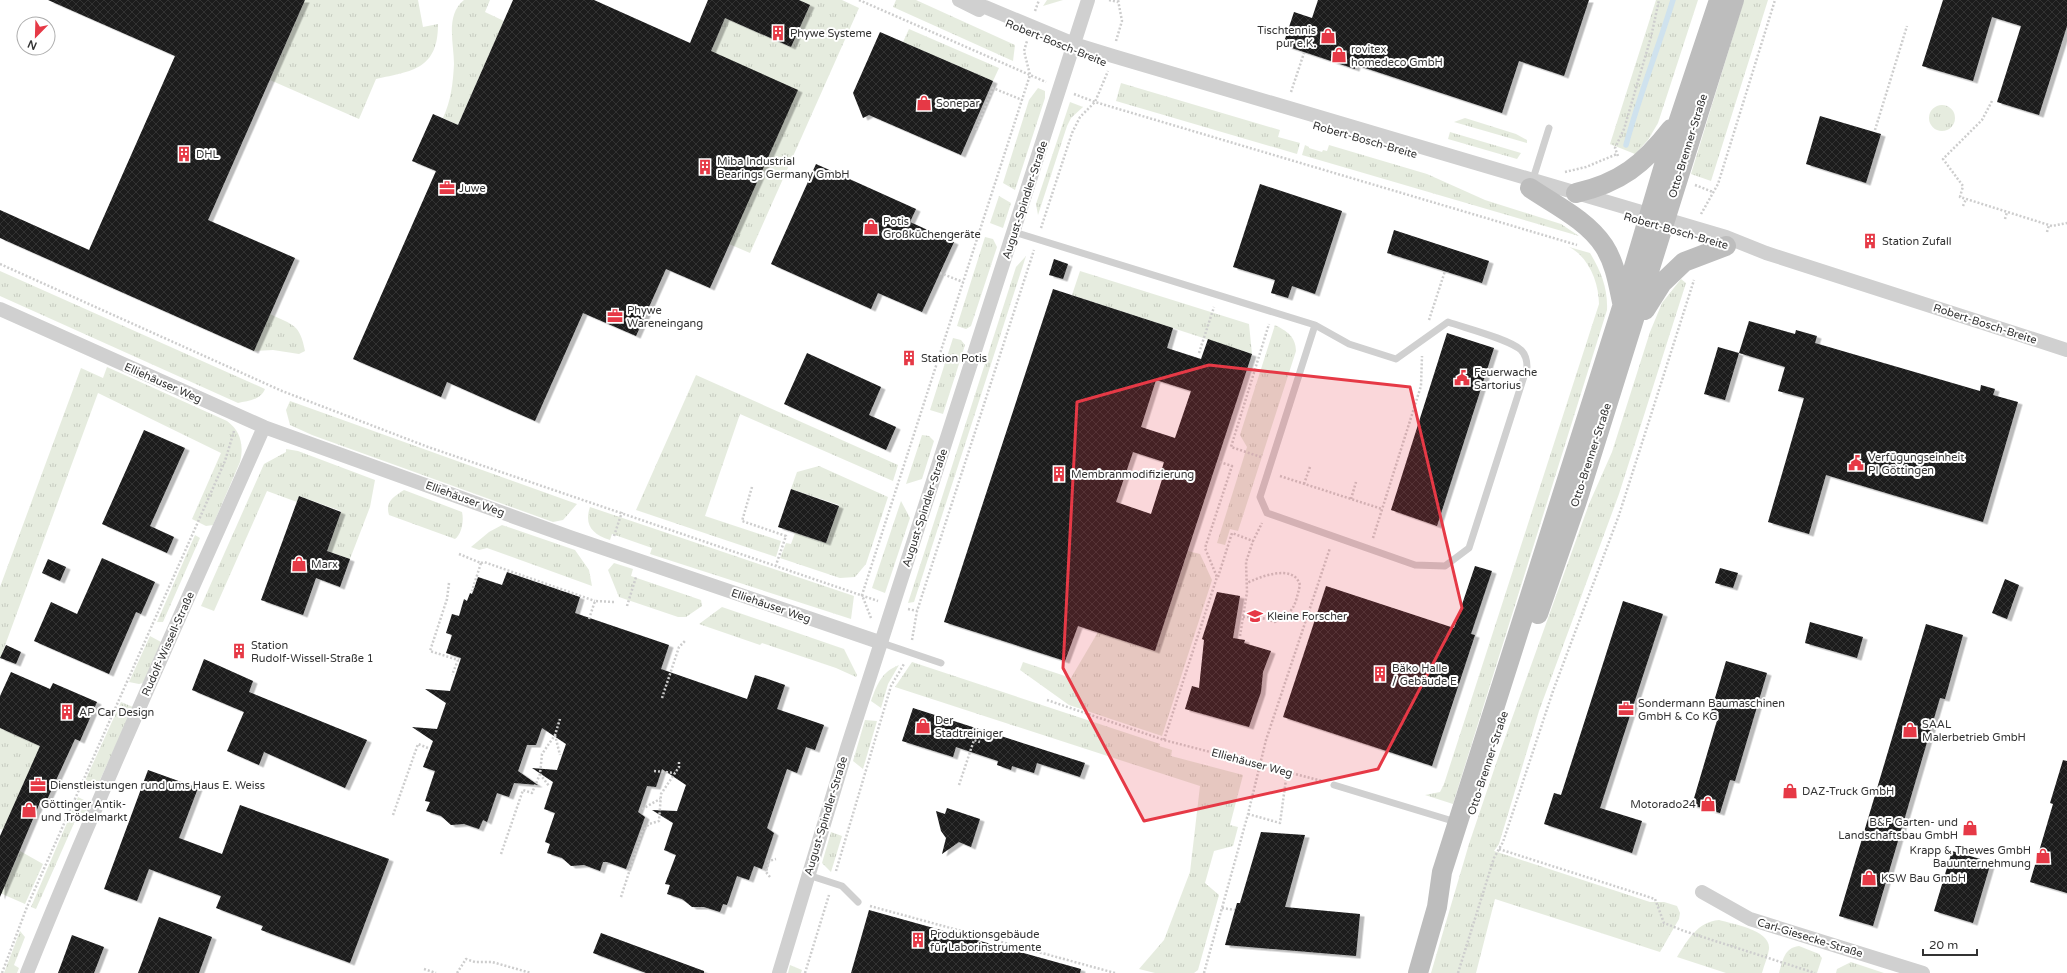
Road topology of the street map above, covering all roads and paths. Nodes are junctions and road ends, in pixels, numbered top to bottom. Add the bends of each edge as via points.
1 (859, 0) edge
2 (959, 0) edge
3 (1088, 0) edge
4 (1109, 0) edge
5 (1659, 0) edge
6 (1719, 0) edge
7 (1734, 0) edge
8 (1775, 0) edge
9 (1118, 1) edge
10 (972, 6) junction
11 (1907, 26) dead end
12 (1030, 34) junction
13 (1073, 48) junction
14 (1304, 53) dead end
15 (1111, 60) junction
16 (1030, 75) junction
17 (1060, 88) junction
18 (1022, 100) junction
19 (1992, 101) dead end
20 (1095, 102) junction
21 (1286, 107) junction
22 (1680, 118) junction
23 (1549, 128) dead end
24 (976, 130) dead end
25 (1874, 130) dead end
26 (1586, 167) dead end
27 (1531, 184) junction
28 (1576, 193) junction
29 (1966, 199) junction
30 (1963, 206) dead end
31 (2007, 212) junction
32 (2005, 219) dead end
33 (1657, 221) junction
34 (2067, 223) edge
35 (2049, 224) junction
36 (1693, 227) junction
37 (1014, 232) junction
38 (2047, 232) dead end
39 (1038, 239) junction
40 (1604, 246) junction
41 (1726, 246) junction
42 (1766, 253) junction
43 (1684, 262) junction
44 (0, 264) edge
45 (1445, 271) dead end
46 (940, 273) dead end
47 (963, 282) junction
48 (1218, 295) junction
49 (1623, 304) junction
50 (0, 309) edge
51 (1273, 312) junction
52 (1315, 325) junction
53 (1630, 333) junction
54 (1422, 341) junction
55 (2067, 350) edge
56 (1199, 353) dead end
57 (264, 427) junction
58 (235, 428) dead end
59 (1272, 460) junction
60 (1220, 462) dead end
61 (1310, 467) dead end
62 (1268, 472) junction
63 (1356, 482) dead end
64 (1304, 484) junction
65 (752, 487) dead end
66 (1351, 499) junction
67 (1382, 509) junction
68 (1267, 513) junction
69 (1334, 536) junction
70 (1253, 540) junction
71 (1369, 549) junction
72 (459, 554) dead end
73 (481, 563) junction
74 (776, 565) junction
75 (1218, 577) junction
76 (449, 582) dead end
77 (1247, 583) junction
78 (472, 591) dead end
79 (862, 595) junction
80 (595, 601) junction
81 (614, 602) dead end
82 (894, 606) junction
83 (917, 611) junction
84 (1243, 617) junction
85 (589, 619) dead end
86 (1240, 636) dead end
87 (685, 641) dead end
88 (882, 643) junction
89 (908, 652) junction
90 (941, 663) dead end
91 (452, 675) dead end
92 (662, 698) dead end
93 (1047, 700) dead end
94 (560, 719) dead end
95 (555, 734) junction
96 (1164, 740) junction
97 (980, 742) dead end
98 (428, 748) dead end
99 (560, 755) dead end
100 (679, 760) dead end
101 (1260, 765) junction
102 (654, 771) dead end
103 (1287, 772) junction
104 (676, 773) junction
105 (540, 774) junction
106 (959, 785) dead end
107 (1334, 785) joint
108 (549, 786) dead end
109 (660, 798) junction
110 (642, 809) dead end
111 (1248, 814) junction
112 (393, 815) dead end
113 (1458, 822) junction
114 (1499, 849) junction
115 (501, 854) dead end
116 (776, 859) dead end
117 (808, 875) junction
118 (770, 877) dead end
119 (832, 883) junction
120 (1702, 892) dead end
121 (621, 898) dead end
122 (858, 902) joint
123 (1437, 907) junction
124 (1222, 908) junction
125 (1235, 910) dead end
126 (424, 968) dead end
127 (2, 973) edge
128 (27, 973) edge
129 (436, 973) edge
130 (457, 973) edge
131 (531, 973) edge
132 (779, 973) edge
133 (805, 973) edge
134 (1116, 973) edge
135 (1204, 973) edge
136 (1418, 973) edge
137 (1458, 973) edge
138 (1815, 973) edge
139 (1923, 973) edge

1 - 16 path
2 - 10 street, Robert-Bosch-Breite
3 - 13 street, August-Spindler-Straße
4 - 9 path
5 - 26 path via 1651,37 1624,128 1615,148 1617,154
6 - 22 main road, Otto-Brenner-Straße
7 - 33 main road, Otto-Brenner-Straße
8 - 36 path via 1718,184
9 - 15 path via 1122,20
10 - 12 street, Robert-Bosch-Breite
10 - 13 street, Robert-Bosch-Breite via 985,7
11 - 25 path
12 - 13 street, Robert-Bosch-Breite
12 - 16 path via 1024,51
13 - 15 street, Robert-Bosch-Breite
13 - 17 street, August-Spindler-Straße
14 - 21 path
15 - 20 path via 1105,82
15 - 21 street, Robert-Bosch-Breite
15 - 27 street, Robert-Bosch-Breite
16 - 17 path
16 - 18 path
17 - 20 path
17 - 37 street, August-Spindler-Straße
18 - 24 path via 993,88
18 - 47 path
19 - 29 path via 1982,120 1943,159 1963,186 1960,197
20 - 39 path via 1080,117 1072,133
20 - 40 path via 1593,249
21 - 27 street, Robert-Bosch-Breite
22 - 28 main road via 1654,150 1632,169 1606,184
22 - 33 main road, Otto-Brenner-Straße
23 - 27 lane
27 - 28 street, Robert-Bosch-Breite
27 - 33 street, Robert-Bosch-Breite
27 - 40 main road via 1578,220
28 - 33 street, Robert-Bosch-Breite
29 - 30 path
29 - 31 path
31 - 32 path
31 - 35 path
33 - 36 street, Robert-Bosch-Breite
33 - 41 street, Robert-Bosch-Breite
33 - 49 main road, Otto-Brenner-Straße
33 - 53 main road, Otto-Brenner-Straße
34 - 35 path via 2052,226
35 - 38 path
36 - 42 street, Robert-Bosch-Breite
37 - 39 lane
37 - 82 street, August-Spindler-Straße
39 - 48 lane
39 - 83 path
40 - 49 main road via 1616,272
41 - 42 street, Robert-Bosch-Breite
41 - 43 main road
42 - 55 street, Robert-Bosch-Breite
43 - 53 main road via 1662,283
43 - 114 path via 1694,280 1619,515 1553,691
44 - 74 path via 282,391 428,446
45 - 54 path
46 - 47 path
47 - 79 path
48 - 51 lane
48 - 56 path
49 - 113 main road, Otto-Brenner-Straße
50 - 57 street, Elliehäuser Weg
51 - 52 lane
51 - 59 path via 1231,447
52 - 54 lane via 1349,344 1396,359
52 - 59 lane
53 - 123 main road, Otto-Brenner-Straße via 1577,501 1451,876
54 - 67 path via 1421,386
54 - 71 lane via 1448,322 1517,347 1525,355 1527,367 1469,548 1445,566 1415,565
57 - 88 street, Elliehäuser Weg via 596,546
57 - 128 street, Rudolf-Wissell-Straße via 61,888
58 - 127 path via 225,461 27,907
59 - 62 lane
60 - 75 path via 1232,466 1205,548
61 - 64 path
62 - 64 path
62 - 68 lane via 1260,497
63 - 66 path
64 - 66 path
65 - 74 path via 742,521 786,536
66 - 67 path
67 - 71 path
68 - 69 lane
68 - 70 path
69 - 71 lane
69 - 101 path
70 - 75 path via 1232,534
70 - 77 path via 1246,562
72 - 73 path
73 - 78 path
73 - 80 path
74 - 79 path
75 - 96 path
76 - 91 path via 447,599 430,651 458,660
77 - 84 path
77 - 84 path via 1271,573 1280,573 1295,577 1300,585 1295,605 1286,616 1275,622 1259,617
79 - 82 path
79 - 88 path
80 - 81 path
80 - 85 path
82 - 83 path
82 - 88 street, August-Spindler-Straße
83 - 89 path via 914,637
84 - 86 path
87 - 92 path via 679,647
88 - 89 lane, Elliehäuser Weg
88 - 117 street, August-Spindler-Straße
89 - 90 lane, Elliehäuser Weg
89 - 119 path via 903,667 891,686
93 - 96 path, Elliehäuser Weg
94 - 95 path
95 - 99 path
95 - 105 path via 542,754
96 - 101 path, Elliehäuser Weg
97 - 106 path via 974,740
98 - 112 path via 418,744
100 - 104 path
101 - 103 path, Elliehäuser Weg
101 - 111 path
102 - 104 path
103 - 107 path, Elliehäuser Weg
103 - 111 path via 1280,823
104 - 109 path
105 - 108 path
105 - 115 path via 532,793 523,790
107 - 113 lane
109 - 110 path
109 - 121 path via 659,821 650,824 642,832
111 - 124 path
113 - 123 main road, Otto-Brenner-Straße via 1442,872
114 - 137 path
114 - 138 path via 1655,899 1664,923
116 - 118 path via 769,861 766,872
117 - 119 lane
117 - 132 street, August-Spindler-Straße
119 - 122 lane via 842,886
119 - 133 path
120 - 139 street, Carl-Giesecke-Straße via 1750,919
122 - 134 path
123 - 136 main road, Otto-Brenner-Straße
124 - 125 path
124 - 135 path
126 - 129 path
130 - 131 path via 466,959 492,962

